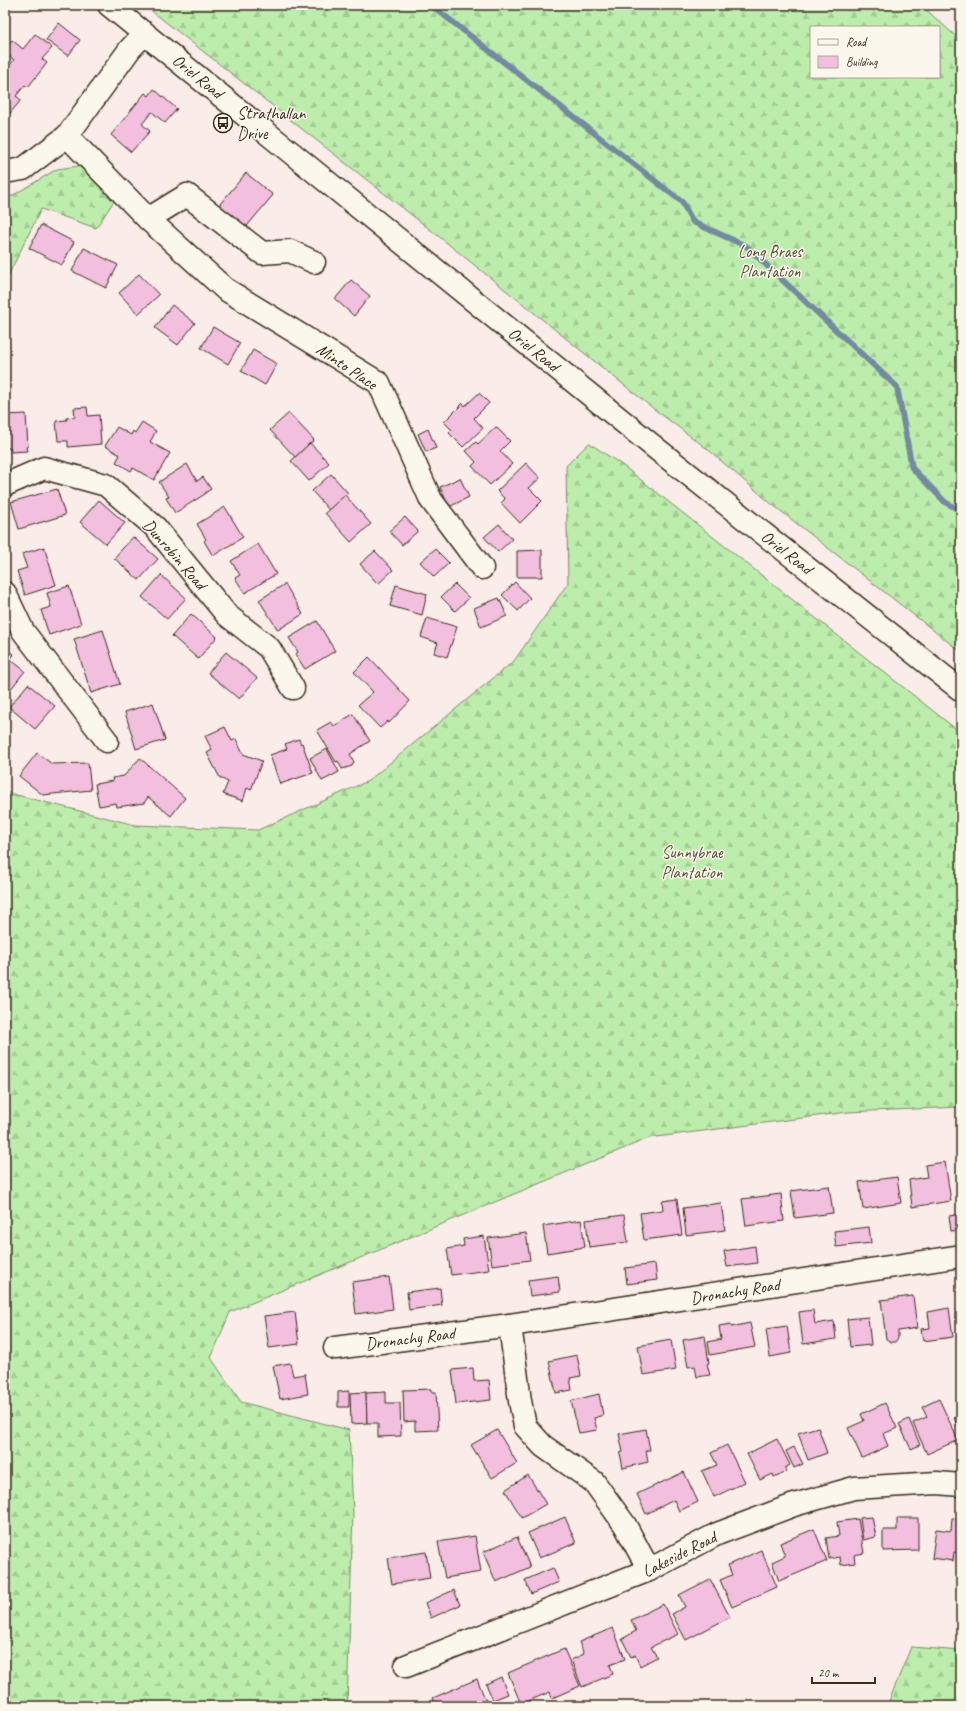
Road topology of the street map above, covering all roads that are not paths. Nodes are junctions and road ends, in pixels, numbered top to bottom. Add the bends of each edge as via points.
1 (109, 5) edge
2 (145, 33) junction
3 (67, 136) junction
4 (5, 172) edge
5 (148, 219) junction
6 (314, 262) dead end
7 (5, 485) edge
8 (482, 568) dead end
9 (5, 593) edge
10 (293, 688) dead end
11 (961, 690) edge
12 (107, 741) dead end
13 (961, 1256) edge
14 (510, 1325) junction
15 (335, 1348) dead end
16 (961, 1485) edge
17 (649, 1570) junction
18 (406, 1666) dead end

1 - 2 street, Oriel Road
2 - 3 street via 130,49
2 - 11 street, Oriel Road via 671,460
3 - 4 street via 23,169
3 - 5 street, Minto Place
5 - 6 street via 187,195 262,253 290,251
5 - 8 street, Minto Place via 225,289 379,383 431,500
7 - 10 street, Dunrobin Road via 44,468 106,485 155,527 227,615 269,648
9 - 12 street via 23,631
13 - 14 street, Dronachy Road
14 - 15 street, Dronachy Road
14 - 17 street via 525,1426 543,1446 594,1482 625,1525
16 - 17 street, Lakeside Road via 937,1482 854,1488 794,1505 717,1534
17 - 18 street, Lakeside Road

